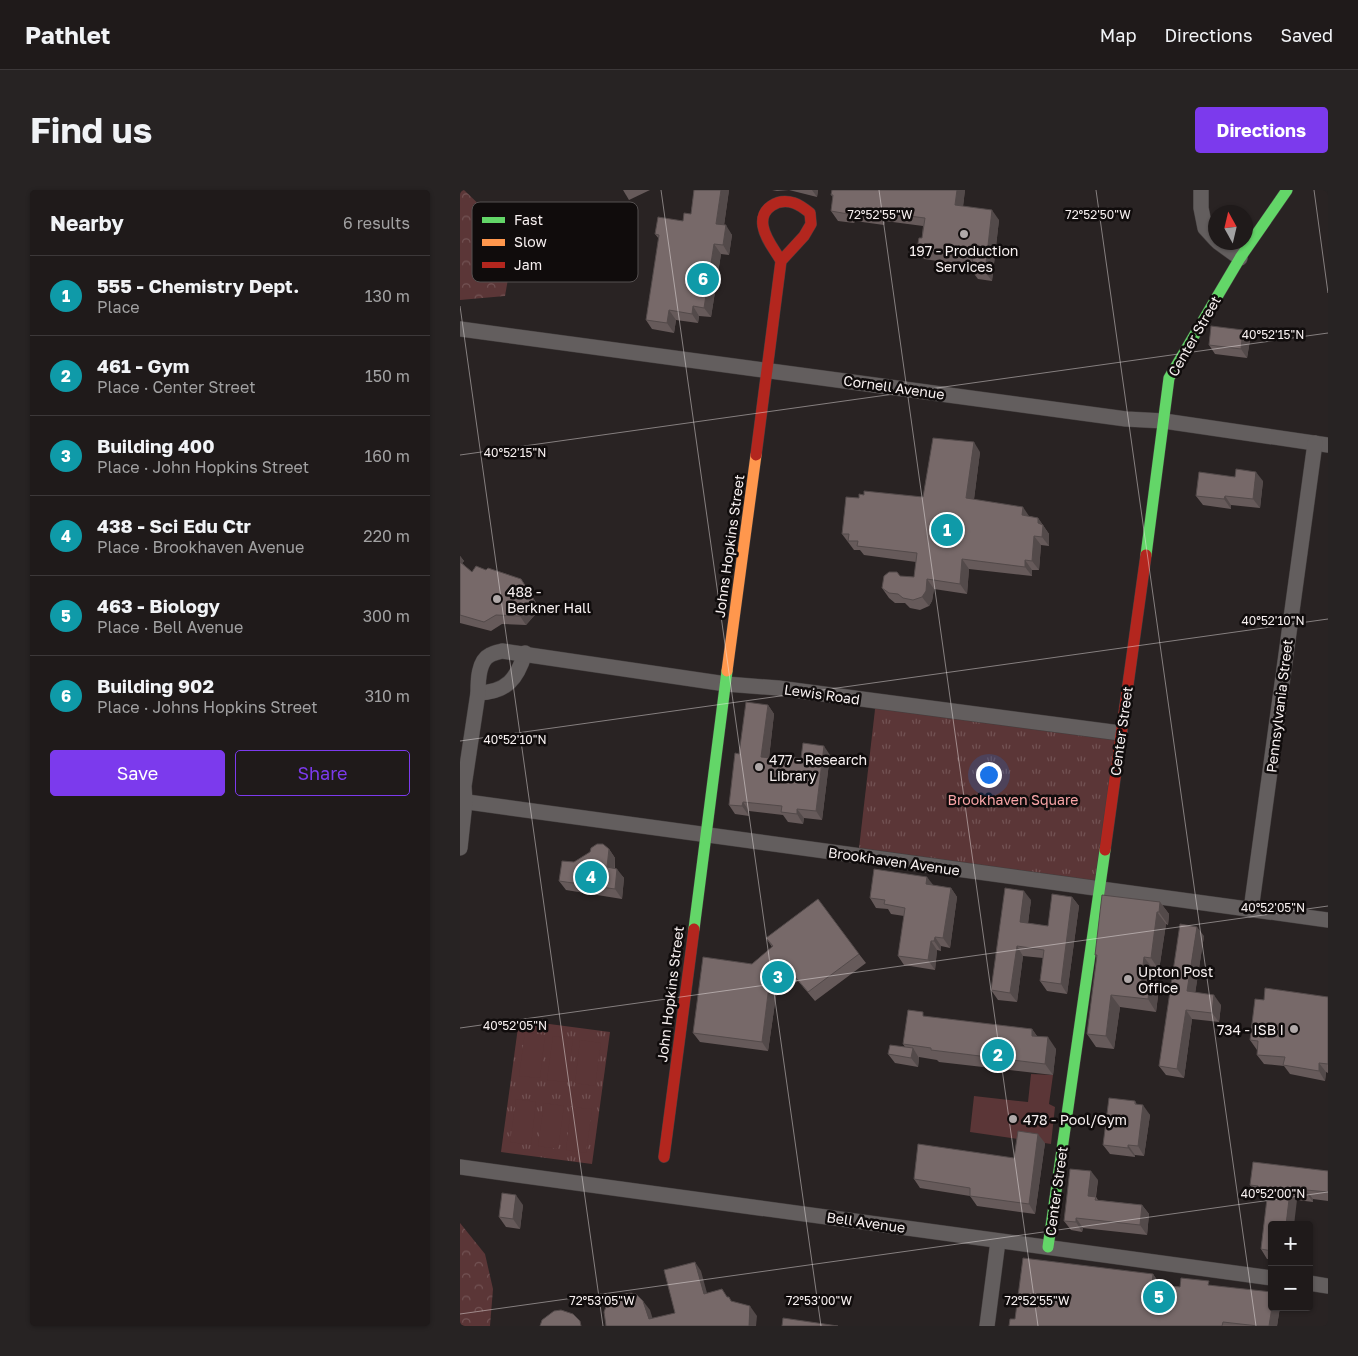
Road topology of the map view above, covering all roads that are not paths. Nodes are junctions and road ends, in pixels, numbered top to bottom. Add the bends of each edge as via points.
1 (1201, 190) edge
2 (1287, 190) edge
3 (1208, 231) edge
4 (1229, 250) edge
5 (1240, 258) junction
6 (781, 261) junction
7 (460, 328) edge
8 (767, 370) junction
9 (1164, 421) junction
10 (1322, 444) edge
11 (525, 653) junction
12 (726, 684) junction
13 (478, 693) junction
14 (1120, 734) junction
15 (463, 802) edge
16 (706, 835) junction
17 (460, 848) edge
18 (1100, 890) junction
19 (1252, 910) junction
20 (1328, 920) edge
21 (664, 1157) dead end
22 (460, 1167) edge
23 (998, 1241) junction
24 (1048, 1248) junction
25 (1268, 1277) edge
26 (1313, 1284) edge
27 (1328, 1286) edge
28 (986, 1326) edge

1 - 3 street via 1201,208
2 - 5 street, Center Street
4 - 5 street
5 - 9 street, Center Street via 1169,378
6 - 6 street via 811,224 810,213 800,205 779,201 768,206 762,216 763,228
6 - 8 street, Johns Hopkins Street
7 - 8 street, Cornell Avenue
8 - 9 street, Cornell Avenue
8 - 12 street, Johns Hopkins Street
9 - 10 street, Cornell Avenue
9 - 14 street, Center Street
10 - 19 street, Pennsylvania Street
11 - 12 street, Lewis Road
11 - 13 street via 520,667 507,685 493,692
11 - 13 street, Lewis Road via 502,651 488,655 478,679
12 - 14 street, Lewis Road via 778,688
12 - 16 street, Johns Hopkins Street
13 - 15 street
14 - 18 street, Center Street
15 - 16 street, Brookhaven Avenue
15 - 17 street
16 - 18 street, Brookhaven Avenue
16 - 21 street, John Hopkins Street
18 - 19 street, Brookhaven Avenue
18 - 24 street, Center Street
19 - 20 street, Brookhaven Avenue
22 - 23 street, Bell Avenue
23 - 24 street, Bell Avenue
23 - 28 street
24 - 25 street, Bell Avenue
26 - 27 street

